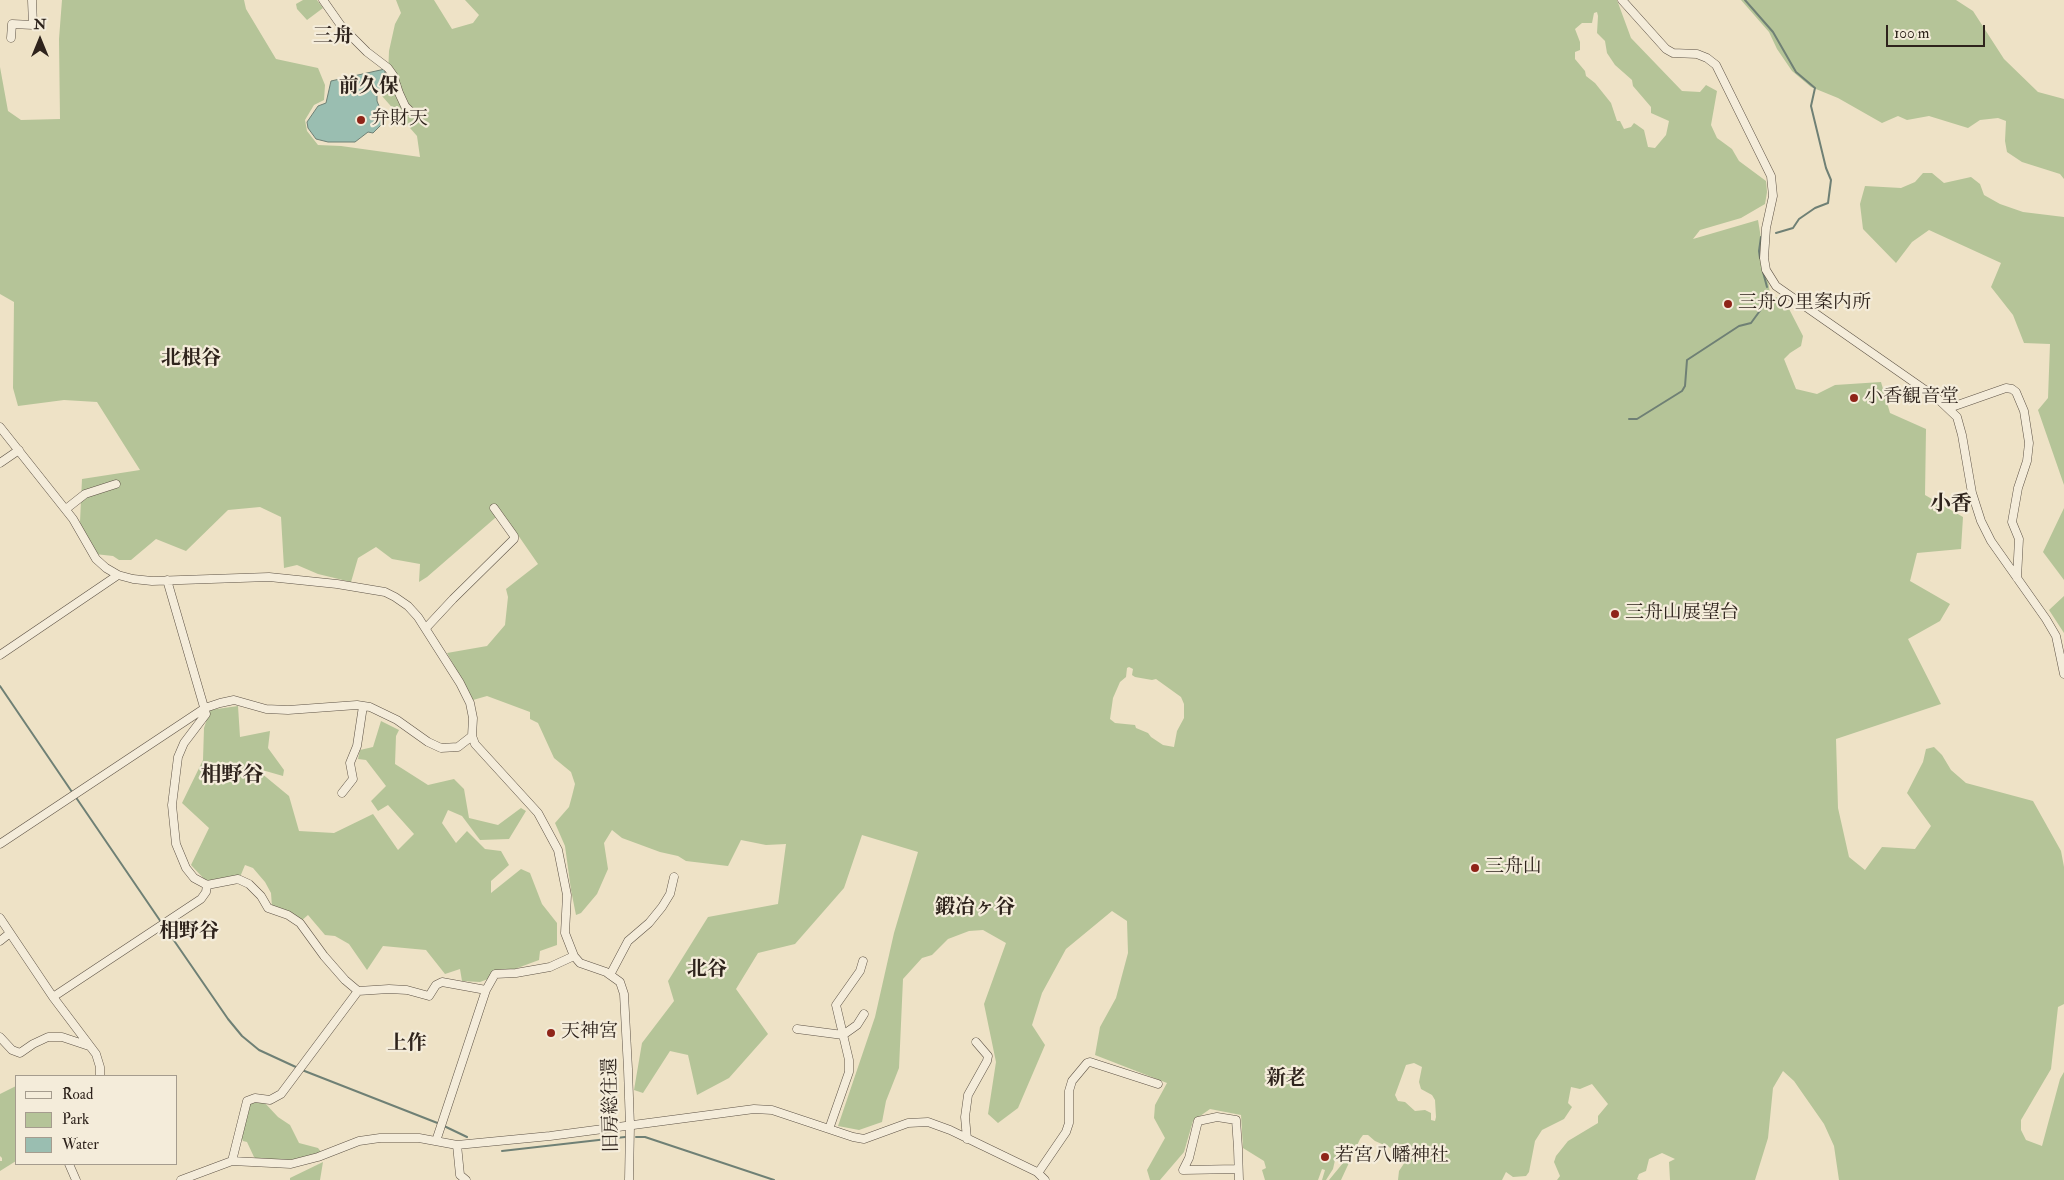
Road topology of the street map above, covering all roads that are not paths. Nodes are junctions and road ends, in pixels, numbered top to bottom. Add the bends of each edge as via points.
1 (32, 0) edge
2 (323, 0) edge
3 (1622, 0) edge
4 (11, 38) dead end
5 (411, 112) dead end
6 (1949, 408) junction
7 (0, 427) edge
8 (19, 450) junction
9 (0, 463) edge
10 (116, 484) dead end
11 (494, 508) dead end
12 (66, 509) junction
13 (118, 575) junction
14 (2017, 578) junction
15 (167, 580) junction
16 (426, 628) junction
17 (0, 655) edge
18 (2064, 674) edge
19 (362, 706) junction
20 (205, 708) junction
21 (472, 736) junction
22 (342, 793) dead end
23 (0, 844) edge
24 (674, 877) dead end
25 (207, 885) junction
26 (0, 918) edge
27 (10, 934) junction
28 (0, 941) edge
29 (574, 956) junction
30 (863, 961) dead end
31 (610, 974) junction
32 (486, 990) junction
33 (358, 991) junction
34 (53, 997) junction
35 (864, 1014) dead end
36 (797, 1029) dead end
37 (843, 1035) junction
38 (0, 1037) edge
39 (976, 1042) dead end
40 (89, 1046) junction
41 (100, 1075) edge
42 (1158, 1084) dead end
43 (630, 1126) junction
44 (829, 1129) junction
45 (967, 1139) junction
46 (436, 1141) junction
47 (457, 1145) junction
48 (232, 1160) junction
49 (70, 1165) edge
50 (1238, 1168) junction
51 (1038, 1172) junction
52 (76, 1180) edge
53 (181, 1180) edge
54 (466, 1180) edge
55 (629, 1180) edge
56 (1045, 1180) edge
57 (1239, 1180) edge

1 - 4 street via 33,25 12,24
2 - 5 street via 342,27 388,68
3 - 6 street via 1666,49 1697,54 1716,65 1771,176 1773,196 1764,258 1766,270 1776,286
6 - 14 street via 1957,417 1962,435 1980,521
6 - 14 street via 2006,388 2016,392 2024,411 2029,443 2027,462 2012,522 2019,539
7 - 8 street
8 - 9 street
8 - 12 street
10 - 12 street via 85,494
11 - 16 street via 514,539
12 - 13 street via 96,559
13 - 15 street
13 - 17 street
14 - 18 street via 2056,636
15 - 16 street via 269,576 385,592 408,606
15 - 20 street
16 - 21 street via 470,703
19 - 20 street via 273,709 234,700
19 - 21 street via 397,720 441,748 458,746
19 - 22 street via 358,746 350,763 353,779
20 - 23 street
20 - 25 street via 206,714 184,743 178,757 172,804 176,844 186,868 194,878
21 - 29 street via 538,813 558,850 567,895 565,933
24 - 31 street via 670,894 649,923 628,941
25 - 33 street via 238,878 249,884 268,908 300,923 324,956
25 - 34 street via 201,899
26 - 27 street
27 - 28 street
27 - 34 street
29 - 31 street via 580,963
29 - 32 street via 550,967 495,974
30 - 37 street via 860,971 836,1005
31 - 43 street, 旧房総往還 via 620,982 624,994
32 - 33 street via 442,982 429,996 407,990
32 - 46 street
33 - 48 street via 281,1094 270,1100 255,1098 247,1101
34 - 40 street
35 - 37 street
36 - 37 street
37 - 44 street via 849,1072
38 - 40 street via 12,1050 20,1053 48,1037 62,1037
39 - 45 street via 988,1056 968,1095
40 - 41 street via 96,1054
42 - 51 street via 1087,1063 1072,1081 1066,1132
43 - 44 street via 760,1109
43 - 47 street
43 - 55 street, 旧房総往還
44 - 45 street via 864,1139 908,1122 928,1122
45 - 51 street
46 - 47 street
46 - 48 street via 419,1138 359,1141 318,1158 292,1164
47 - 54 street via 460,1175
48 - 53 street
49 - 52 street
50 - 50 street via 1236,1120 1217,1117 1198,1121 1182,1170
50 - 57 street
51 - 56 street

